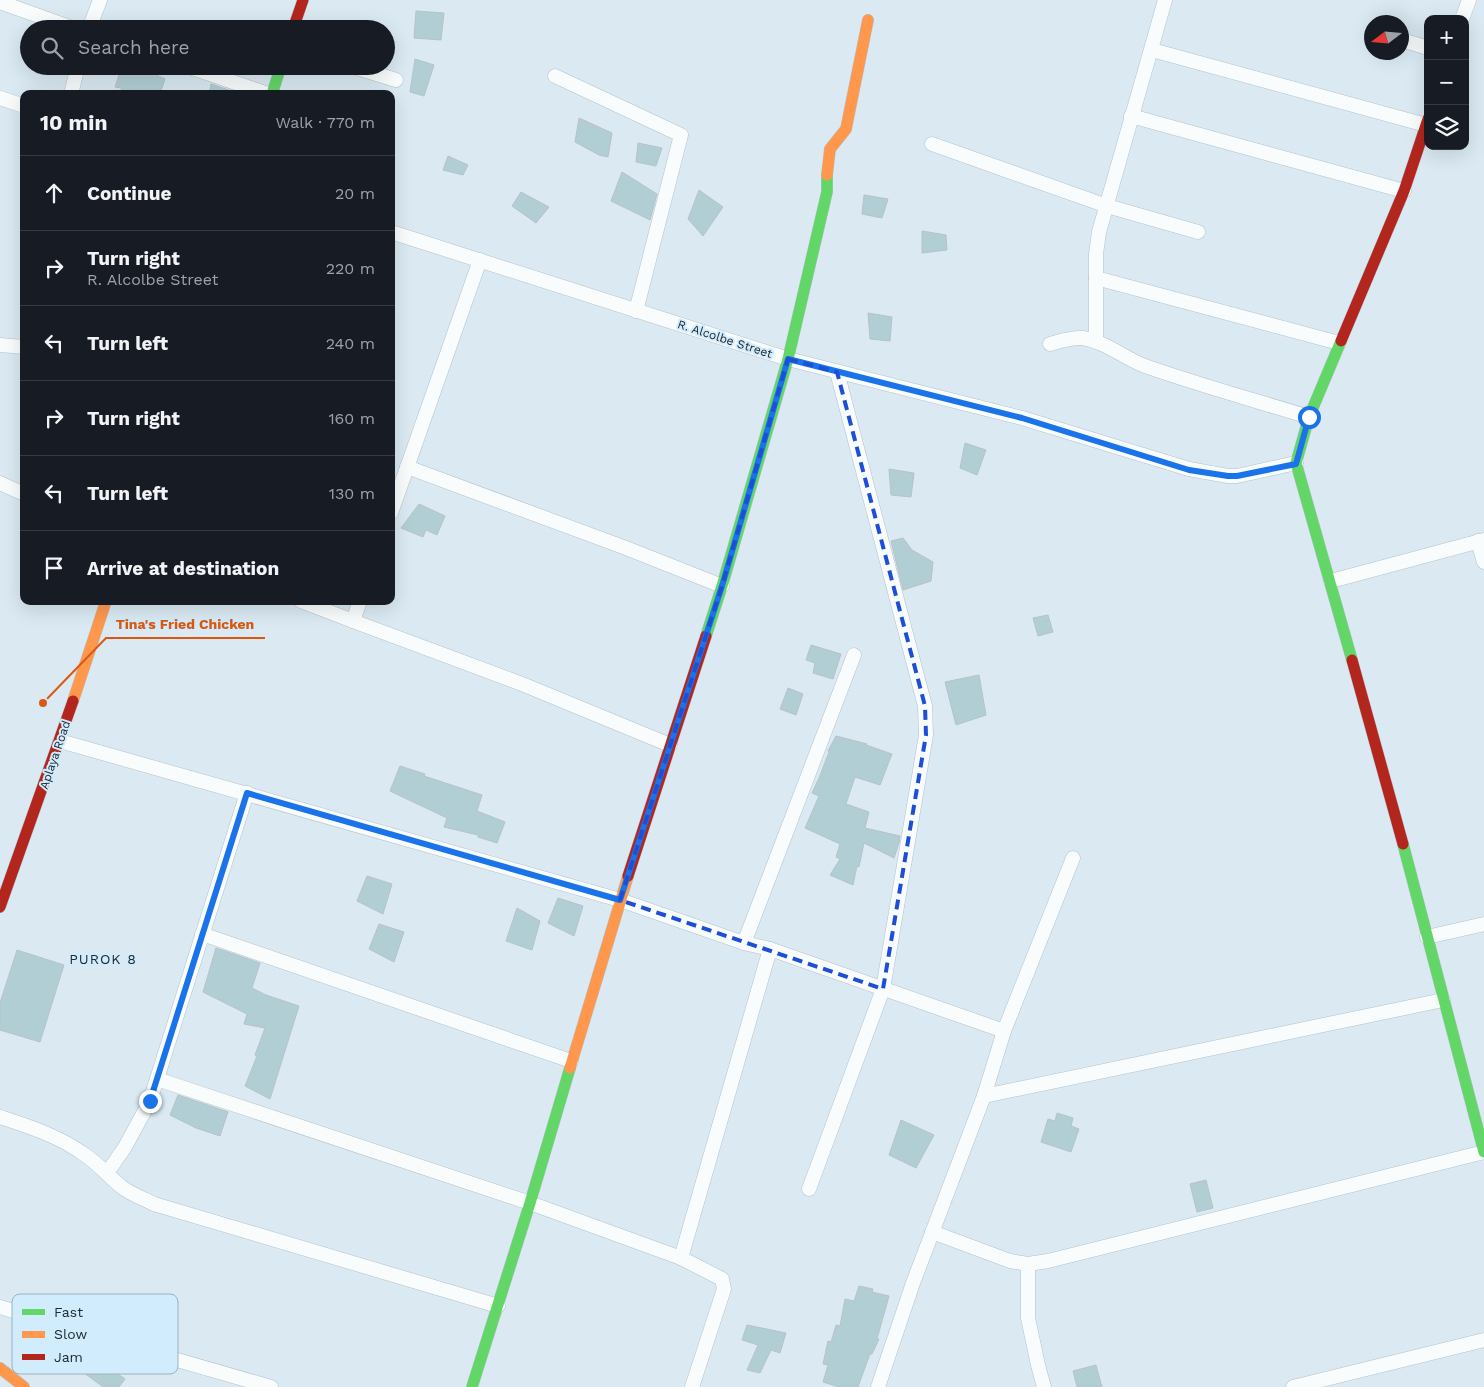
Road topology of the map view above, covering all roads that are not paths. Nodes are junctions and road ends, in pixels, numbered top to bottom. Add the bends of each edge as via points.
1 (100, 0) edge
2 (303, 0) edge
3 (1166, 0) edge
4 (1469, 0) edge
5 (0, 2) edge
6 (1463, 15) edge
7 (50, 20) edge
8 (92, 20) edge
9 (296, 20) edge
10 (868, 20) dead end
11 (1409, 42) edge
12 (1424, 47) edge
13 (1152, 50) junction
14 (76, 75) edge
15 (212, 75) edge
16 (278, 75) edge
17 (380, 75) edge
18 (555, 76) dead end
19 (396, 80) dead end
20 (72, 90) edge
21 (256, 90) edge
22 (273, 90) edge
23 (0, 98) edge
24 (20, 105) edge
25 (1131, 116) junction
26 (1424, 121) edge
27 (1424, 131) edge
28 (932, 144) dead end
29 (1404, 191) junction
30 (1107, 206) junction
31 (1198, 232) dead end
32 (395, 233) edge
33 (480, 260) junction
34 (1096, 278) junction
35 (636, 310) junction
36 (1096, 342) junction
37 (1339, 343) junction
38 (1050, 344) dead end
39 (0, 345) edge
40 (20, 347) edge
41 (788, 359) junction
42 (837, 372) junction
43 (1309, 417) junction
44 (1296, 464) junction
45 (407, 467) junction
46 (0, 483) edge
47 (20, 492) edge
48 (395, 502) edge
49 (1481, 540) edge
50 (1484, 562) edge
51 (1331, 581) junction
52 (722, 586) junction
53 (105, 605) edge
54 (312, 605) edge
55 (359, 605) edge
56 (354, 621) junction
57 (854, 654) dead end
58 (60, 741) junction
59 (670, 746) junction
60 (247, 793) junction
61 (1073, 858) dead end
62 (620, 900) junction
63 (0, 907) edge
64 (1484, 924) edge
65 (202, 934) junction
66 (1427, 937) junction
67 (744, 943) junction
68 (770, 950) junction
69 (883, 989) junction
70 (1443, 1000) junction
71 (1004, 1031) junction
72 (572, 1061) junction
73 (157, 1079) junction
74 (984, 1096) junction
75 (0, 1117) edge
76 (1484, 1152) edge
77 (107, 1173) junction
78 (810, 1189) dead end
79 (530, 1203) junction
80 (932, 1232) junction
81 (681, 1258) junction
82 (1028, 1264) junction
83 (498, 1306) junction
84 (0, 1307) edge
85 (12, 1311) edge
86 (1484, 1340) edge
87 (178, 1360) edge
88 (0, 1368) edge
89 (24, 1387) edge
90 (271, 1387) edge
91 (472, 1387) edge
92 (692, 1387) edge
93 (878, 1387) edge
94 (1044, 1387) edge
95 (1293, 1387) edge

1 - 8 street
2 - 9 main road
3 - 13 street
4 - 6 street
5 - 7 street
10 - 41 main road via 846,129 830,149 827,192
11 - 12 street
13 - 25 street
13 - 26 street
14 - 20 street
15 - 21 street
16 - 22 main road
17 - 19 street
18 - 35 street via 681,135
23 - 24 street
25 - 29 street
25 - 30 street
27 - 29 main road
28 - 30 street
29 - 37 main road
30 - 31 street
30 - 34 street via 1099,232
32 - 33 street, R. Alcolbe Street
33 - 35 street, R. Alcolbe Street
33 - 45 street
34 - 36 street
34 - 37 street
35 - 41 street, R. Alcolbe Street
36 - 38 street via 1082,338
36 - 43 street via 1165,373
37 - 43 main road
39 - 40 street
41 - 42 street, R. Alcolbe Street
41 - 52 main road
42 - 44 street, R. Alcolbe Street via 1022,418 1189,470 1237,476
42 - 69 street via 926,718 922,763
43 - 44 main road
44 - 51 main road
45 - 48 street
45 - 52 street
46 - 47 street
49 - 50 street
49 - 51 street
51 - 66 main road
52 - 59 main road
53 - 58 main road, Aplaya Road
54 - 56 street
55 - 56 street
56 - 59 street via 522,684
57 - 67 street
58 - 60 street
58 - 63 main road, Aplaya Road
59 - 62 main road
60 - 62 street
60 - 65 street
61 - 71 street
62 - 67 street
62 - 72 main road
64 - 66 street
65 - 72 street
65 - 73 street
66 - 70 main road
67 - 68 street
68 - 69 street
68 - 81 street
69 - 71 street
69 - 78 street
70 - 74 street
70 - 76 main road
71 - 74 street
72 - 79 main road
73 - 77 street via 139,1124
73 - 79 street
74 - 80 street
75 - 77 street via 47,1133 70,1145
76 - 82 street
77 - 83 street via 123,1188 154,1204
79 - 81 street
79 - 83 main road
80 - 82 street via 991,1255
80 - 93 street
81 - 92 street via 722,1278 724,1289
82 - 94 street via 1028,1318
83 - 91 main road
84 - 85 street
86 - 95 street
87 - 90 street
88 - 89 main road

